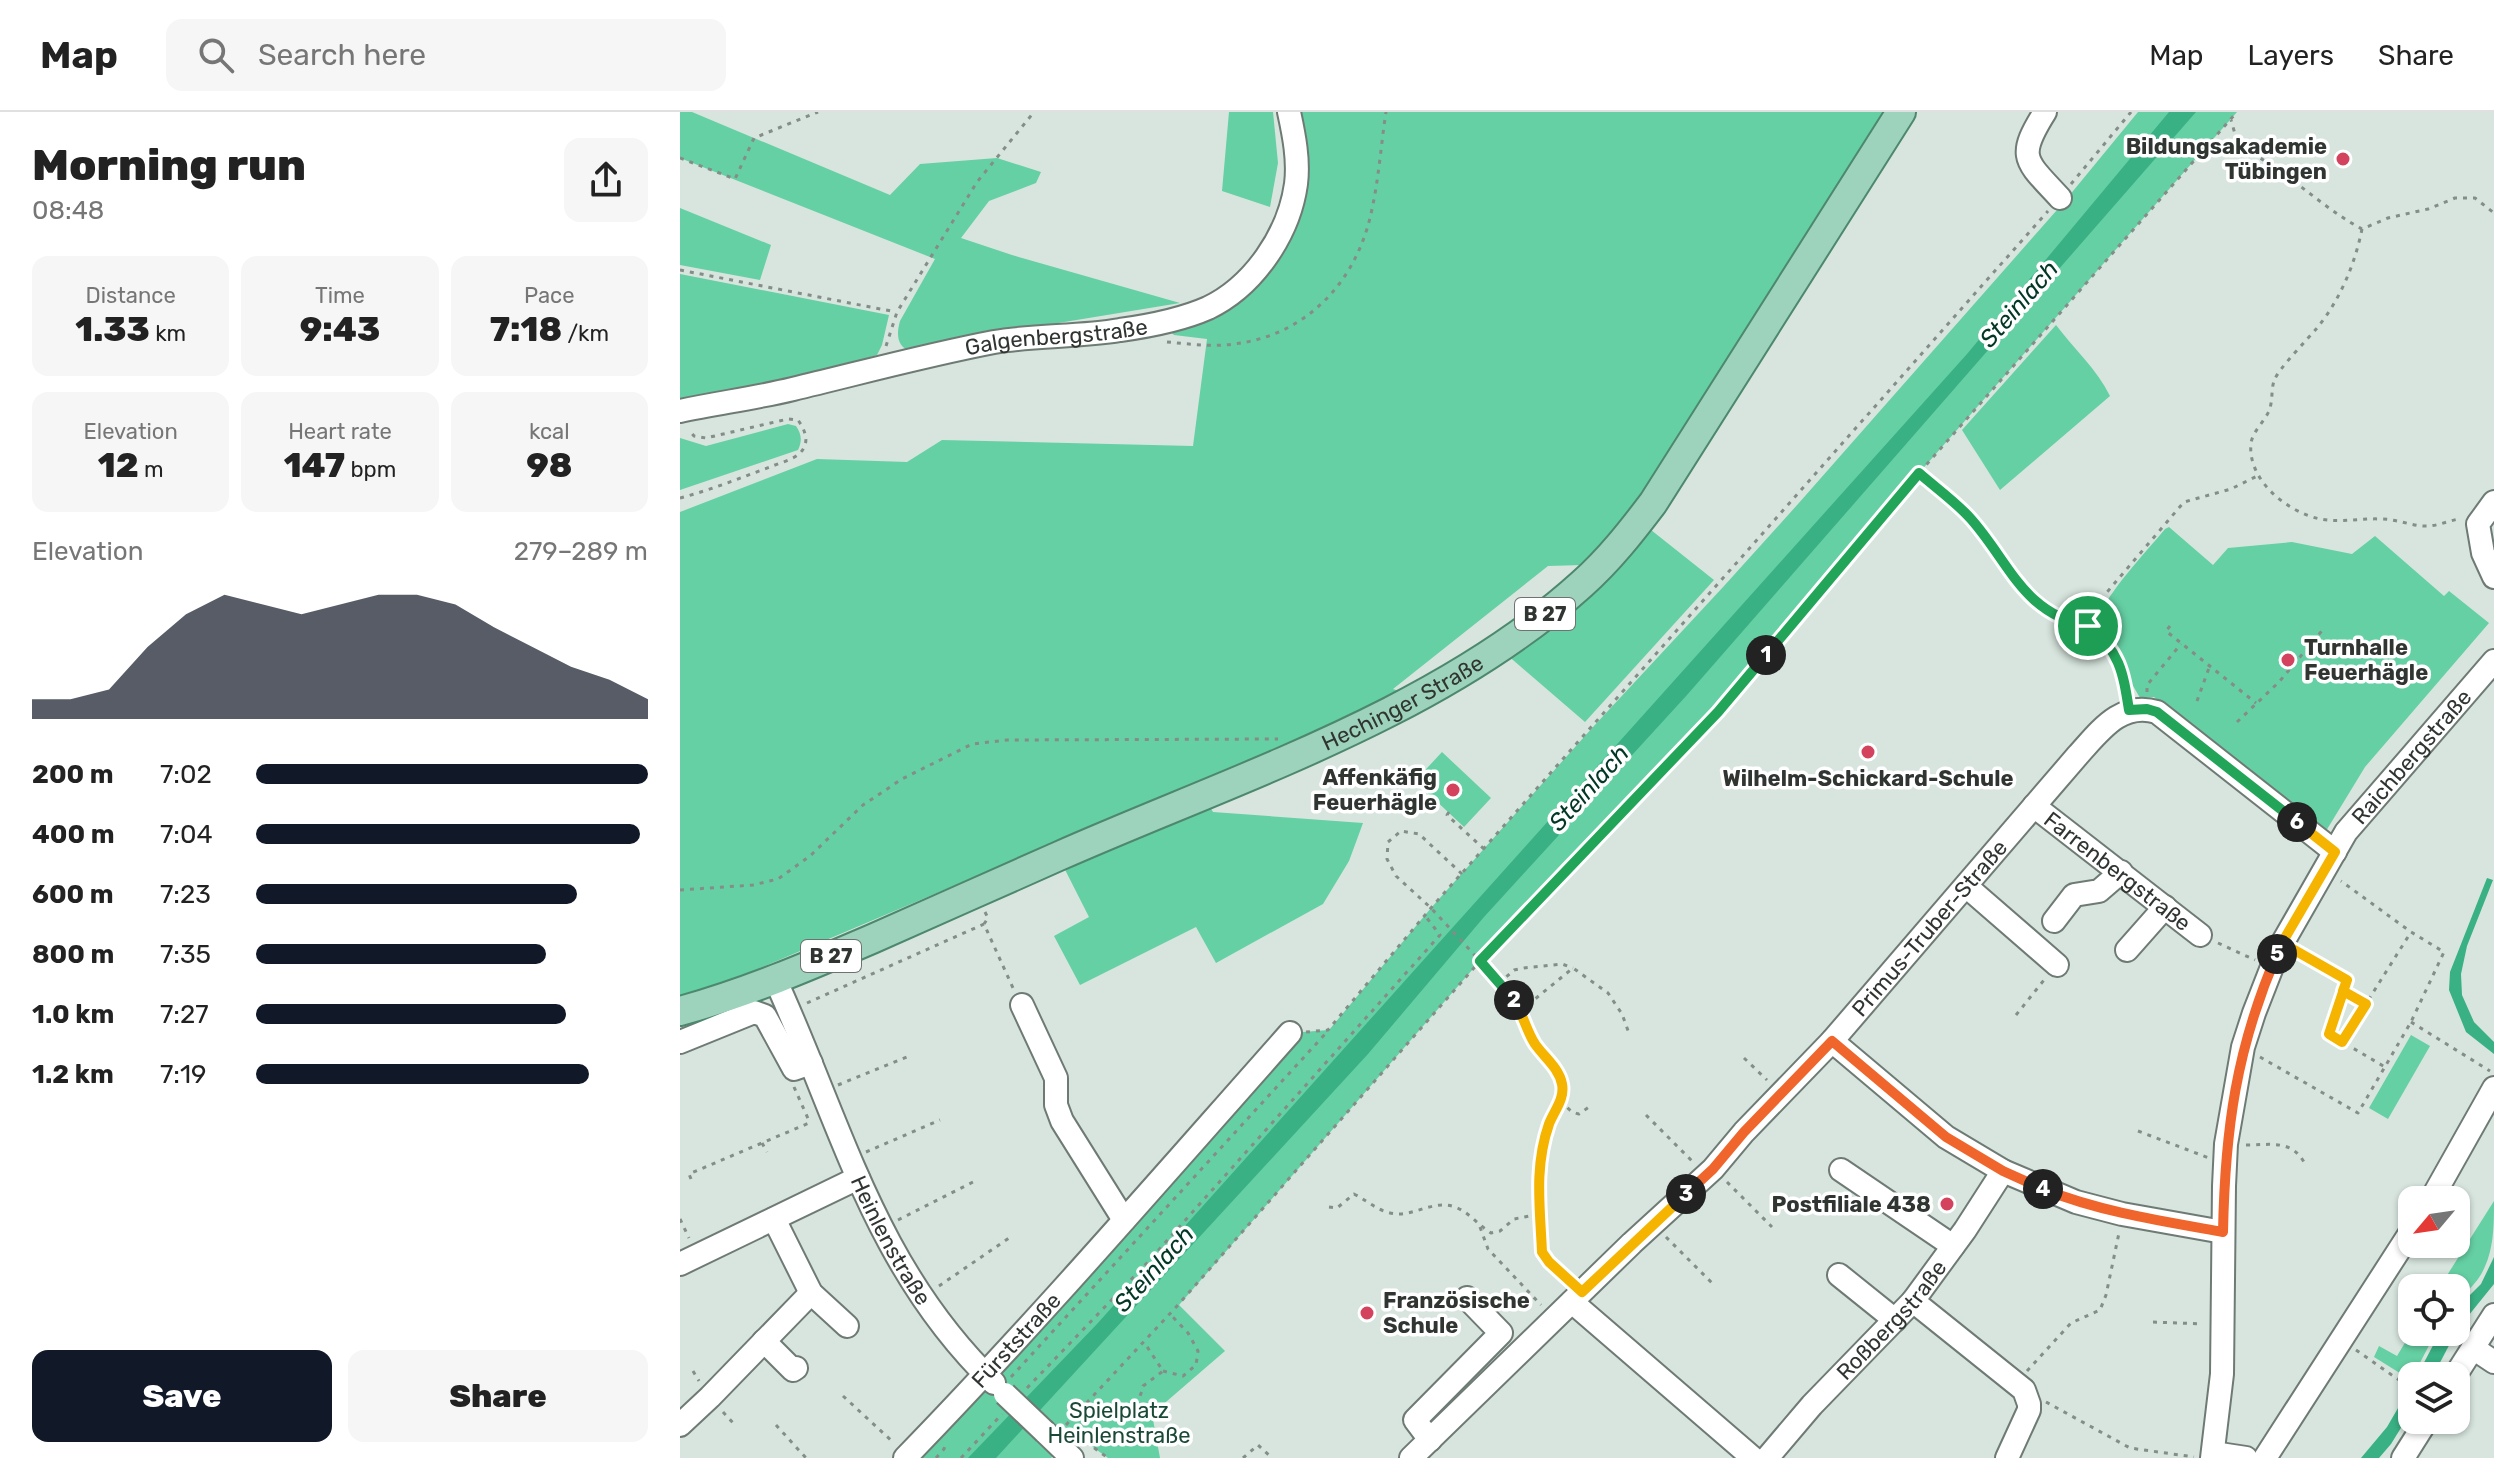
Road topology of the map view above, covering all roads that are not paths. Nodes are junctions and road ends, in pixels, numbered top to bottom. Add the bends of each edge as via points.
1 (1289, 112) edge
2 (1901, 112) edge
3 (2045, 112) edge
4 (2060, 198) road end
5 (683, 410) edge
6 (2494, 502) edge
7 (2494, 577) edge
8 (2494, 661) edge
9 (2034, 806) junction
10 (2330, 860) junction
11 (2121, 872) junction
12 (1966, 886) junction
13 (2165, 907) junction
14 (2054, 921) dead end
15 (2200, 935) road end
16 (2127, 950) dead end
17 (2057, 965) road end
18 (775, 979) junction
19 (1022, 1005) road end
20 (680, 1011) edge
21 (1290, 1033) road end
22 (1832, 1041) junction
23 (680, 1042) edge
24 (811, 1063) junction
25 (2494, 1088) edge
26 (1755, 1120) junction
27 (1841, 1170) dead end
28 (2003, 1171) junction
29 (858, 1178) junction
30 (2439, 1186) edge
31 (774, 1219) junction
32 (1124, 1220) junction
33 (2223, 1232) junction
34 (1953, 1246) junction
35 (2398, 1252) edge
36 (1614, 1260) junction
37 (680, 1264) edge
38 (1839, 1275) dead end
39 (811, 1293) junction
40 (1577, 1297) junction
41 (1467, 1298) dead end
42 (1913, 1301) junction
43 (2494, 1315) edge
44 (1895, 1320) junction
45 (847, 1326) dead end
46 (764, 1341) junction
47 (2473, 1348) junction
48 (2464, 1362) edge
49 (2494, 1362) edge
50 (796, 1368) dead end
51 (1004, 1387) junction
52 (680, 1425) edge
53 (2418, 1434) edge
54 (1430, 1440) junction
55 (1060, 1445) edge
56 (2209, 1456) edge
57 (906, 1457) edge
58 (1411, 1458) edge
59 (1753, 1458) edge
60 (1767, 1458) edge
61 (2007, 1458) edge
62 (2246, 1458) edge
63 (2265, 1458) edge
64 (2403, 1458) edge

1 - 5 street, Galgenbergstraße via 1296,184 1283,228 1258,269 1207,308 1118,331 997,342
2 - 18 main road, Hechinger Straße / B 27 via 1653,503 1612,554 1566,598 1491,653 1416,697 1297,755
3 - 4 street via 2025,149
6 - 7 street via 2478,524
8 - 10 street, Raichbergstraße via 2364,810
9 - 10 street, Primus-Truber-Straße via 2116,717 2138,710 2157,712
9 - 11 street, Farrenbergstraße
9 - 12 street, Primus-Truber-Straße
10 - 33 street, Raichbergstraße via 2282,943 2243,1047 2226,1154
11 - 13 street, Farrenbergstraße
11 - 14 street via 2099,891 2074,895
12 - 17 street
12 - 22 street, Primus-Truber-Straße
13 - 15 street, Farrenbergstraße
13 - 16 street
18 - 20 main road, Hechinger Straße / B 27
18 - 24 street, Heinlenstraße
19 - 32 street via 1056,1078 1062,1121
21 - 32 street, Fürststraße
22 - 26 street, Primus-Truber-Straße
22 - 28 street via 1946,1137
23 - 24 street via 754,1012 765,1016 794,1069
24 - 29 street, Heinlenstraße
25 - 30 street
26 - 36 street, Primus-Truber-Straße via 1713,1169
26 - 36 street via 1725,1136 1647,1212 1629,1231
27 - 34 street
28 - 33 street via 2076,1202
28 - 34 street, Roßbergstraße
29 - 31 street
29 - 51 street, Heinlenstraße via 921,1298
31 - 37 street
31 - 39 street
32 - 51 street, Fürststraße
33 - 56 street, Raichbergstraße via 2220,1401
34 - 42 street, Roßbergstraße
35 - 63 street
36 - 40 street, Primus-Truber-Straße
38 - 44 street
39 - 45 street
39 - 46 street
40 - 54 street, Primus-Truber-Straße
40 - 59 street
41 - 54 street via 1501,1333 1415,1420
42 - 44 street, Roßbergstraße
42 - 61 street via 2024,1390 2026,1417
43 - 47 street
44 - 60 street, Roßbergstraße
46 - 50 street
46 - 52 street
47 - 48 street
47 - 49 street
51 - 55 street, Heinlenstraße, bridge
51 - 57 street, Fürststraße
53 - 64 street
54 - 58 street, Primus-Truber-Straße
56 - 62 street

